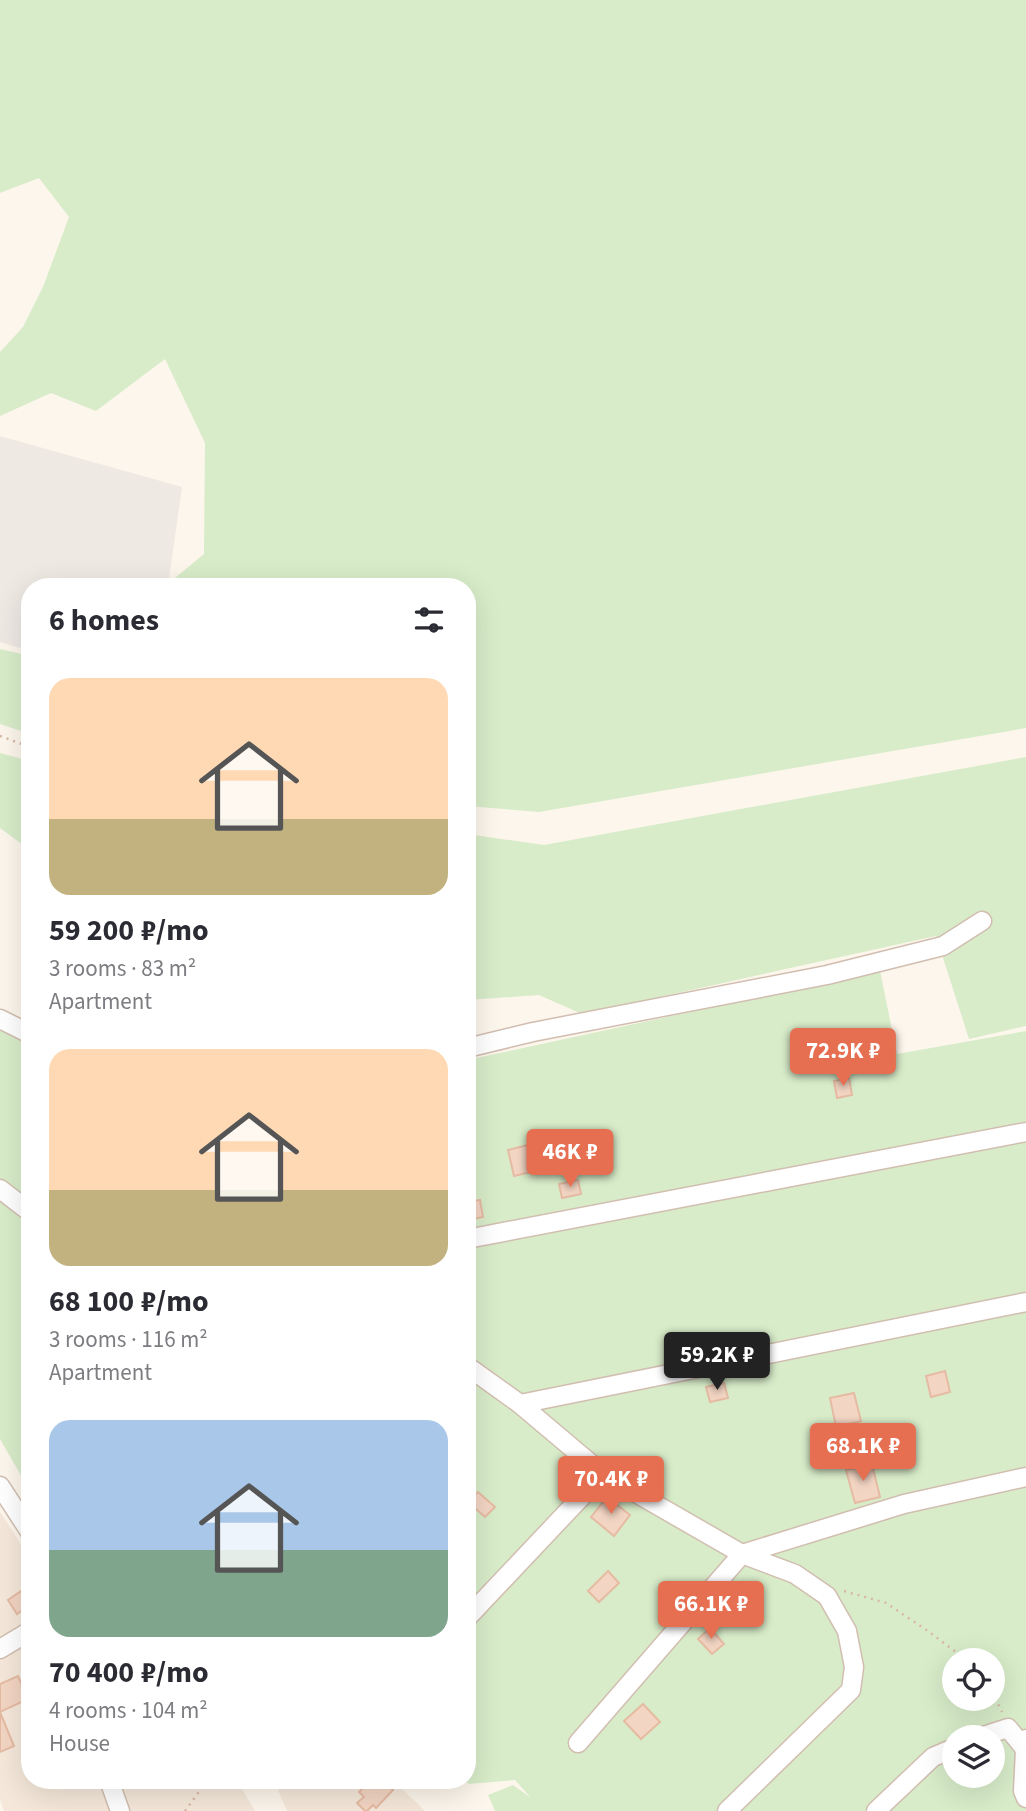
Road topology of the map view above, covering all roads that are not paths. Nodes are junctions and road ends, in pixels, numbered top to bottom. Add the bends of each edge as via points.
1 (982, 921) dead end
2 (0, 1019) edge
3 (21, 1030) edge
4 (476, 1046) edge
5 (1026, 1132) edge
6 (0, 1189) edge
7 (21, 1205) edge
8 (476, 1237) edge
9 (1026, 1303) edge
10 (476, 1376) edge
11 (520, 1404) junction
12 (604, 1474) junction
13 (1026, 1477) edge
14 (0, 1486) edge
15 (21, 1518) edge
16 (743, 1554) junction
17 (476, 1609) edge
18 (21, 1637) edge
19 (0, 1650) edge
20 (1005, 1729) edge
21 (578, 1743) dead end
22 (1025, 1744) edge
23 (942, 1753) edge
24 (112, 1789) edge
25 (1026, 1798) edge
26 (120, 1811) edge
27 (727, 1811) edge
28 (876, 1811) edge

1 - 4 street via 943,946
2 - 3 street
5 - 8 street
6 - 7 street
9 - 11 street
10 - 11 street
11 - 12 street
12 - 16 street
12 - 17 street
13 - 16 street via 904,1504
14 - 15 street
16 - 21 street
16 - 27 street via 795,1574 827,1596 847,1632 854,1667 851,1690
18 - 19 street
20 - 22 street
22 - 25 street
23 - 28 street
24 - 26 street

